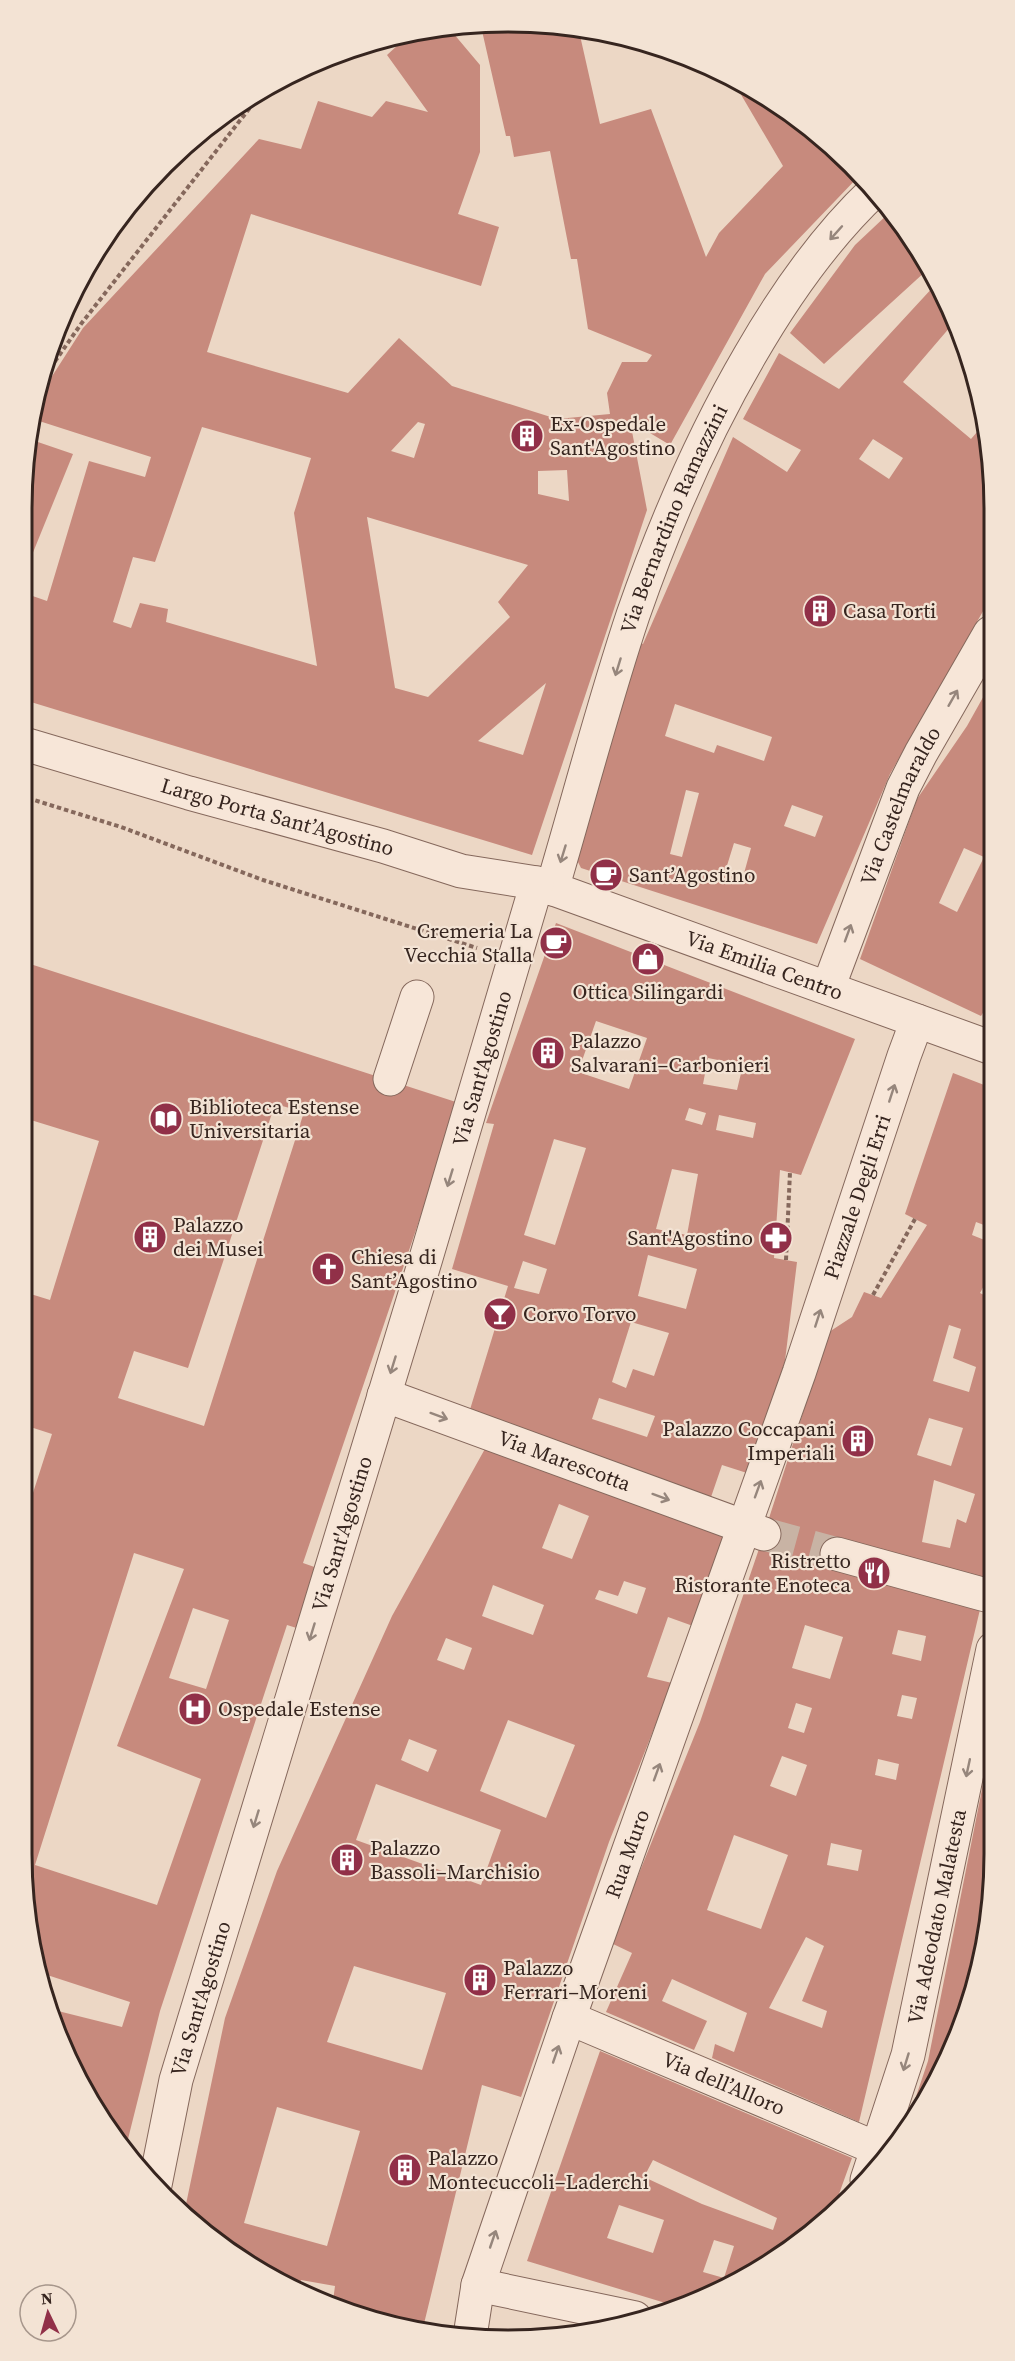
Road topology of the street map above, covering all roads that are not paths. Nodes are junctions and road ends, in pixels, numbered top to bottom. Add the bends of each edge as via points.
1 (868, 198) edge
2 (984, 643) edge
3 (32, 746) edge
4 (545, 886) junction
5 (828, 988) junction
6 (417, 997) dead end
7 (917, 1021) junction
8 (984, 1045) edge
9 (390, 1079) dead end
10 (799, 1373) joint
11 (384, 1395) junction
12 (754, 1531) junction
13 (837, 1554) tunnel mouth
14 (984, 1595) edge
15 (984, 1692) edge
16 (569, 2018) junction
17 (878, 2149) junction
18 (877, 2153) edge
19 (157, 2175) edge
20 (478, 2285) junction
21 (621, 2315) edge
22 (471, 2328) edge

1 -> 4 street, Via Bernardino Ramazzini via 797,280 732,385 698,455 633,616
5 -> 2 street, Via Castelmaraldo via 903,788
3 - 4 street, Largo Porta Sant’Agostino via 461,871
4 - 5 street, Via Emilia Centro
4 -> 11 street, Via Sant'Agostino via 515,960
5 - 7 street, Via Emilia Centro
6 - 9 street
7 - 8 street, Via Emilia Centro
10 -> 7 street, Piazzale Degli Erri
12 -> 10 street, Rua Muro
11 -> 12 street, Via Marescotta
11 -> 19 street, Via Sant'Agostino via 176,2080
16 -> 12 street, Rua Muro
13 - 14 street
15 -> 17 street, Via Adeodato Malatesta via 908,2055
16 - 17 street, Via dell’Alloro
20 -> 16 street, Rua Muro
17 - 18 street, Via Adeodato Malatesta
20 - 21 street
20 - 22 street, Rua Muro

